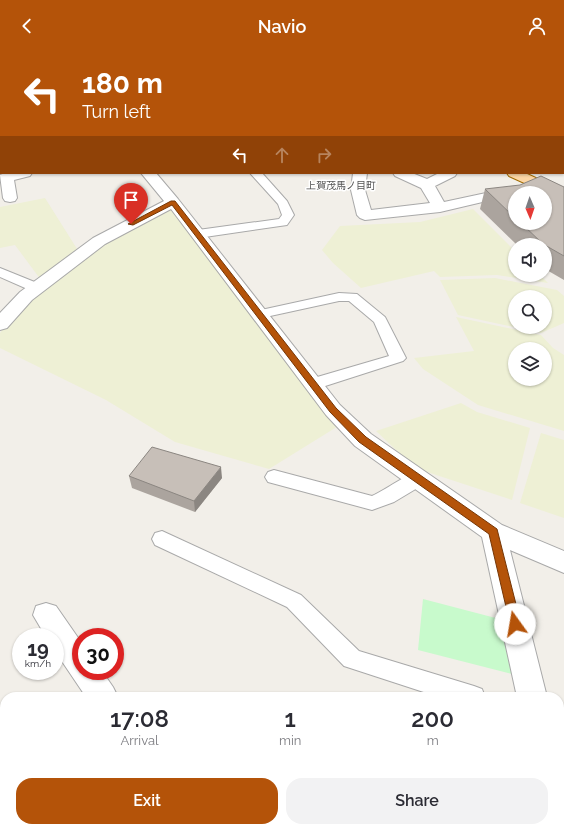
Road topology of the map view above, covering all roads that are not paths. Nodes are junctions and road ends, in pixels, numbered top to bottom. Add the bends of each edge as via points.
1 (20, 174) edge
2 (149, 174) edge
3 (257, 174) edge
4 (360, 174) edge
5 (402, 174) edge
6 (448, 174) edge
7 (516, 174) edge
8 (427, 184) junction
9 (486, 197) dead end
10 (564, 197) edge
11 (10, 198) dead end
12 (173, 202) junction
13 (440, 207) junction
14 (198, 234) junction
15 (0, 272) edge
16 (37, 288) junction
17 (261, 314) junction
18 (0, 324) edge
19 (313, 384) junction
20 (274, 477) dead end
21 (418, 479) junction
22 (493, 532) junction
23 (162, 539) dead end
24 (564, 562) edge
25 (46, 615) dead end
26 (72, 652) edge
27 (91, 680) edge
28 (100, 692) edge
29 (458, 692) edge
30 (531, 692) edge

1 - 11 street via 6,177
2 - 12 street
3 - 14 lane via 283,203 288,215 283,222
4 - 13 street via 358,190 365,215
5 - 8 street
6 - 8 street
7 - 10 main road
8 - 13 street
9 - 13 street
12 - 14 street
12 - 16 street via 99,241
14 - 17 street
15 - 16 lane
16 - 18 street
17 - 19 street
17 - 19 lane via 352,296 380,320 398,358
19 - 21 street via 333,410 363,440
20 - 21 lane via 372,503 388,497
21 - 22 street
22 - 24 street
22 - 30 street
23 - 29 lane via 294,601 352,658
25 - 26 street
27 - 28 street

